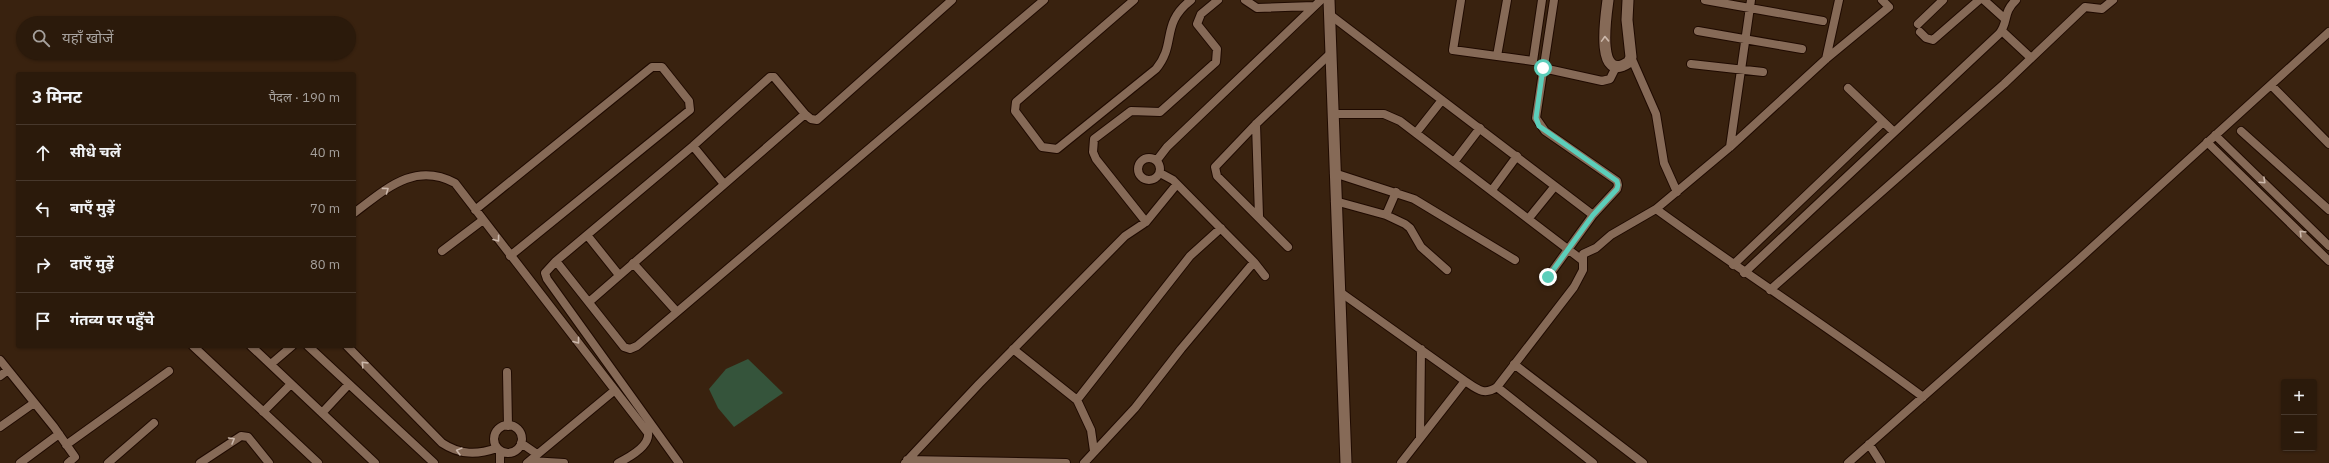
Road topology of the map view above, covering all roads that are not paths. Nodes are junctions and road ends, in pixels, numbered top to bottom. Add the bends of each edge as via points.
1 (952, 0) edge
2 (1044, 0) edge
3 (1134, 0) edge
4 (1191, 0) edge
5 (1218, 0) edge
6 (1245, 0) edge
7 (1461, 0) edge
8 (1507, 0) edge
9 (1542, 0) edge
10 (1554, 0) edge
11 (1608, 0) edge
12 (1628, 0) edge
13 (1705, 0) edge
14 (1839, 0) edge
15 (1882, 0) edge
16 (1943, 0) edge
17 (1979, 0) edge
18 (1984, 0) edge
19 (2016, 0) edge
20 (2113, 0) edge
21 (1321, 1) edge
22 (1751, 4) edge
23 (1329, 14) junction
24 (2005, 19) junction
25 (1823, 21) dead end
26 (2002, 31) junction
27 (1698, 32) dead end
28 (2329, 32) edge
29 (1746, 40) junction
30 (1802, 49) dead end
31 (1331, 53) junction
32 (1497, 56) junction
33 (1631, 57) junction
34 (2031, 58) junction
35 (1826, 59) junction
36 (1691, 64) dead end
37 (1616, 66) junction
38 (1543, 68) junction
39 (1741, 70) junction
40 (1763, 72) dead end
41 (2271, 85) junction
42 (1848, 88) dead end
43 (1442, 100) junction
44 (805, 114) junction
45 (1333, 114) junction
46 (1883, 122) junction
47 (1256, 124) junction
48 (1480, 128) junction
49 (2241, 131) dead end
50 (1894, 132) junction
51 (1416, 133) junction
52 (2214, 135) junction
53 (2207, 142) junction
54 (2329, 144) edge
55 (693, 146) junction
56 (1730, 147) junction
57 (1517, 156) junction
58 (1157, 160) junction
59 (1454, 162) junction
60 (2250, 169) junction
61 (1160, 173) junction
62 (1334, 173) junction
63 (2243, 176) junction
64 (724, 184) junction
65 (1177, 184) junction
66 (1555, 186) junction
67 (1492, 190) junction
68 (1396, 192) junction
69 (1677, 192) junction
70 (2277, 194) junction
71 (2269, 200) junction
72 (1336, 201) junction
73 (1656, 209) junction
74 (475, 210) junction
75 (2329, 210) edge
76 (356, 211) edge
77 (1386, 215) junction
78 (1593, 215) junction
79 (1259, 216) junction
80 (1529, 218) junction
81 (483, 220) junction
82 (1146, 222) junction
83 (1221, 228) junction
84 (587, 235) junction
85 (2329, 246) edge
86 (1288, 247) dead end
87 (1568, 248) junction
88 (442, 251) dead end
89 (510, 256) junction
90 (2328, 258) edge
91 (1515, 260) dead end
92 (1582, 260) junction
93 (556, 261) junction
94 (1254, 262) junction
95 (633, 263) junction
96 (1733, 265) junction
97 (1447, 270) dead end
98 (1744, 272) junction
99 (619, 275) junction
100 (1265, 276) dead end
101 (1548, 277) dead end
102 (1770, 290) junction
103 (1340, 292) junction
104 (589, 302) junction
105 (677, 312) junction
106 (195, 348) edge
107 (253, 348) edge
108 (290, 348) edge
109 (310, 348) edge
110 (349, 348) edge
111 (1013, 349) junction
112 (1421, 349) junction
113 (0, 360) edge
114 (271, 364) junction
115 (1514, 364) junction
116 (8, 370) junction
117 (168, 371) dead end
118 (507, 372) dead end
119 (0, 376) edge
120 (1465, 381) junction
121 (291, 384) junction
122 (349, 384) junction
123 (1496, 387) junction
124 (615, 390) junction
125 (1923, 397) junction
126 (1077, 400) junction
127 (34, 403) junction
128 (263, 412) junction
129 (322, 413) junction
130 (154, 423) dead end
131 (508, 426) junction
132 (0, 427) edge
133 (59, 434) junction
134 (1420, 438) junction
135 (521, 443) junction
136 (1869, 444) junction
137 (66, 445) junction
138 (498, 450) junction
139 (1094, 451) junction
140 (537, 454) junction
141 (906, 461) edge
142 (528, 462) edge
143 (20, 463) edge
144 (68, 463) edge
145 (108, 463) edge
146 (200, 463) edge
147 (269, 463) edge
148 (318, 463) edge
149 (375, 463) edge
150 (434, 463) edge
151 (500, 463) edge
152 (564, 463) edge
153 (618, 463) edge
154 (679, 463) edge
155 (1066, 463) edge
156 (1084, 463) edge
157 (1346, 463) edge
158 (1401, 463) edge
159 (1593, 463) edge
160 (1642, 463) edge
161 (1848, 463) edge
162 (1881, 463) edge

1 - 44 street via 817,120
2 - 105 street
3 - 4 street via 1016,102 1015,111 1042,147 1057,149 1156,69 1166,54 1174,16
5 - 82 street via 1201,14 1197,24 1217,49 1216,62 1160,112 1131,111 1094,139 1093,152 1096,159
6 - 21 street via 1257,8
7 - 32 street via 1453,50
8 - 32 street
9 - 32 street via 1533,61
10 - 38 street
37 -> 11 street via 1609,62 1606,54 1604,35
12 - 33 street via 1627,20
13 - 22 street
14 - 35 street
15 - 35 street via 1889,7
16 - 17 street via 1919,28 1929,40 1935,39
18 - 24 street
19 - 24 street via 2008,8
20 - 34 street via 2102,9 2085,7
21 - 23 street
21 - 58 street
22 - 25 street
22 - 29 street
23 - 31 street
23 - 43 street
24 - 26 street
26 - 34 street
26 - 50 street
27 - 29 street
28 - 41 street
29 - 30 street
29 - 39 street
31 - 45 street
31 - 47 street
33 - 37 street via 1623,66
33 - 69 street via 1656,114 1664,163
34 - 102 street
35 - 56 street
36 - 39 street
37 - 38 street via 1610,79 1602,81
38 - 78 street via 1536,112 1539,126 1617,181 1617,189
39 - 40 street
39 - 56 street
41 - 52 street
41 - 54 street
42 - 46 street
43 - 48 street
43 - 51 street
44 - 55 street via 772,77
44 - 64 street
45 - 51 street via 1384,114 1400,121
45 - 62 street
46 - 50 street
46 - 96 street
47 - 79 street
47 - 79 street via 1220,161 1215,171
48 - 57 street
48 - 59 street
49 - 75 street
50 - 98 street
51 - 59 street
52 - 53 street
52 - 60 street
53 - 63 street
53 - 125 street
55 - 64 street
55 - 84 street
56 - 69 street
57 - 66 street
57 - 67 street
58 - 61 street
58 - 61 street via 1150,157 1143,159 1138,172 1142,178 1149,180 1156,179
59 - 67 street
60 - 63 street
60 -> 70 street
61 - 65 street via 1168,175
62 - 68 street
62 - 72 street
63 - 71 street
64 - 95 street
65 - 82 street
65 - 83 street
66 - 78 street
66 - 80 street
67 - 80 street
68 - 77 street
68 - 91 street via 1424,204
69 - 73 street
70 - 71 street
70 - 85 street
90 -> 71 street
72 - 77 street
72 - 103 street
73 - 92 street via 1583,254
73 - 96 street
76 -> 74 street via 399,180 425,175 454,183
74 - 81 street
74 - 89 street via 652,67 662,67 690,101 690,110
77 - 97 street via 1410,228 1421,247
78 - 87 street
79 - 86 street
80 - 87 street
81 - 88 street
81 -> 89 street
82 - 111 street via 1125,236
83 - 94 street
83 - 126 street via 1190,256
84 - 93 street
84 - 99 street
87 - 92 street
87 - 101 street
89 -> 124 street
92 - 115 street via 1583,270 1574,287
93 - 104 street
93 - 154 street via 546,270 547,279
94 - 100 street
94 - 139 street via 1135,408
95 - 99 street
95 - 105 street
96 - 98 street
98 - 102 street
99 - 104 street
102 - 125 street
103 - 112 street
103 - 157 street
104 - 105 street via 627,348 634,348
106 - 128 street
107 - 114 street
108 - 114 street
109 - 122 street
138 -> 110 street via 458,452 442,443
111 - 126 street
111 - 141 street
112 - 120 street
112 - 134 street
113 - 116 street
114 - 121 street
115 - 123 street
115 - 160 street
116 - 119 street
116 - 127 street
117 - 137 street
118 - 131 street
120 - 123 street via 1483,392
120 - 134 street
121 - 128 street
121 - 129 street
122 - 129 street
122 - 150 street
123 - 159 street
124 - 140 street
124 - 153 street via 648,436 633,454
125 - 136 street
126 - 139 street via 1091,430
127 - 132 street
127 - 133 street
128 - 148 street
129 - 149 street
130 - 145 street
131 - 135 street via 519,431
131 - 138 street via 496,431 494,440
133 - 137 street
133 - 143 street
134 - 158 street
135 - 138 street via 513,452
135 - 140 street
136 - 161 street
136 - 162 street
137 - 144 street via 75,457
138 - 151 street
139 - 156 street
140 - 142 street
141 - 155 street
142 - 152 street
146 -> 147 street via 241,436 248,437

